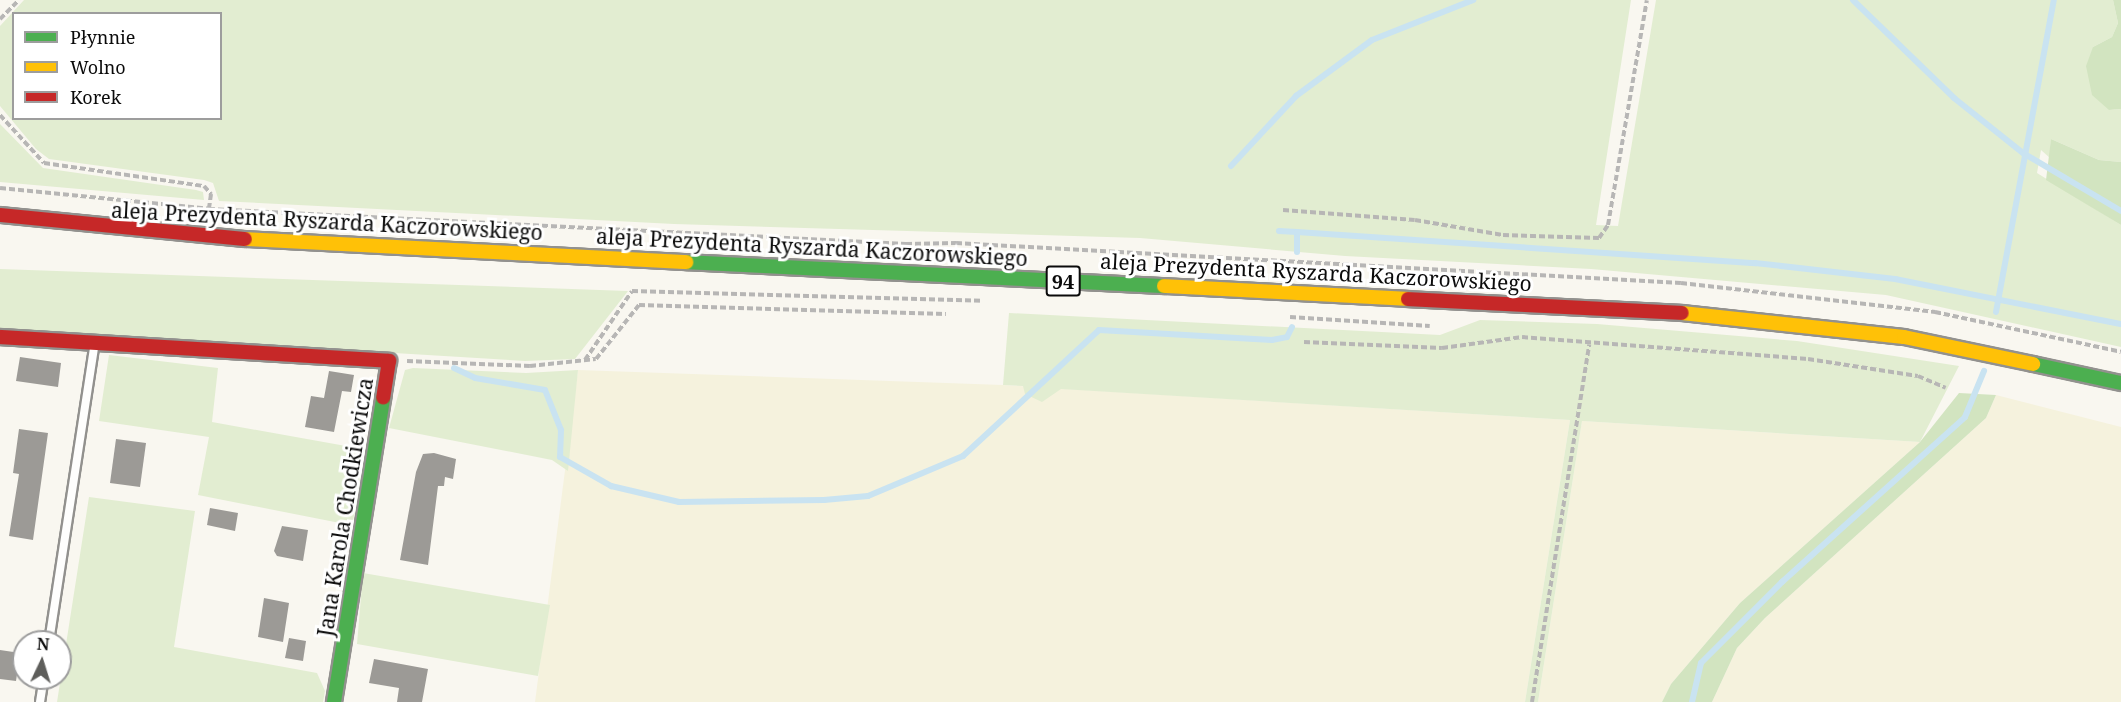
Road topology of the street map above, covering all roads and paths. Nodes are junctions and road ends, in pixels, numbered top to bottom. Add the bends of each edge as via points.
1 (19, 0) edge
2 (1647, 0) edge
3 (0, 20) edge
4 (0, 115) edge
5 (0, 188) edge
6 (209, 209) junction
7 (1283, 210) dead end
8 (0, 215) edge
9 (987, 301) dead end
10 (946, 314) dead end
11 (0, 337) edge
12 (1304, 342) dead end
13 (95, 343) junction
14 (1589, 345) junction
15 (2121, 352) edge
16 (585, 360) junction
17 (388, 361) junction
18 (2121, 383) edge
19 (1946, 388) dead end
20 (51, 630) edge
21 (334, 702) edge
22 (1532, 702) edge

1 - 3 path
2 - 7 path via 1608,225 1599,238 1503,235 1415,220
4 - 6 path via 44,163 204,186 211,194
5 - 6 path
6 - 15 path via 906,244 956,243 1681,284 1808,294 1935,312
8 - 18 main road, aleja Prezydenta Ryszarda Kaczorowskiego / 94 via 196,237 1695,314 1904,337
9 - 16 path via 632,291
10 - 16 path via 639,305 607,348 596,359
11 - 13 main road, Jana Karola Chodkiewicza
12 - 14 path via 1442,348 1522,337
13 - 17 main road, Jana Karola Chodkiewicza
13 - 20 lane
14 - 19 path via 1808,359 1918,376
14 - 22 path
16 - 17 path via 530,366
17 - 21 main road, Jana Karola Chodkiewicza

